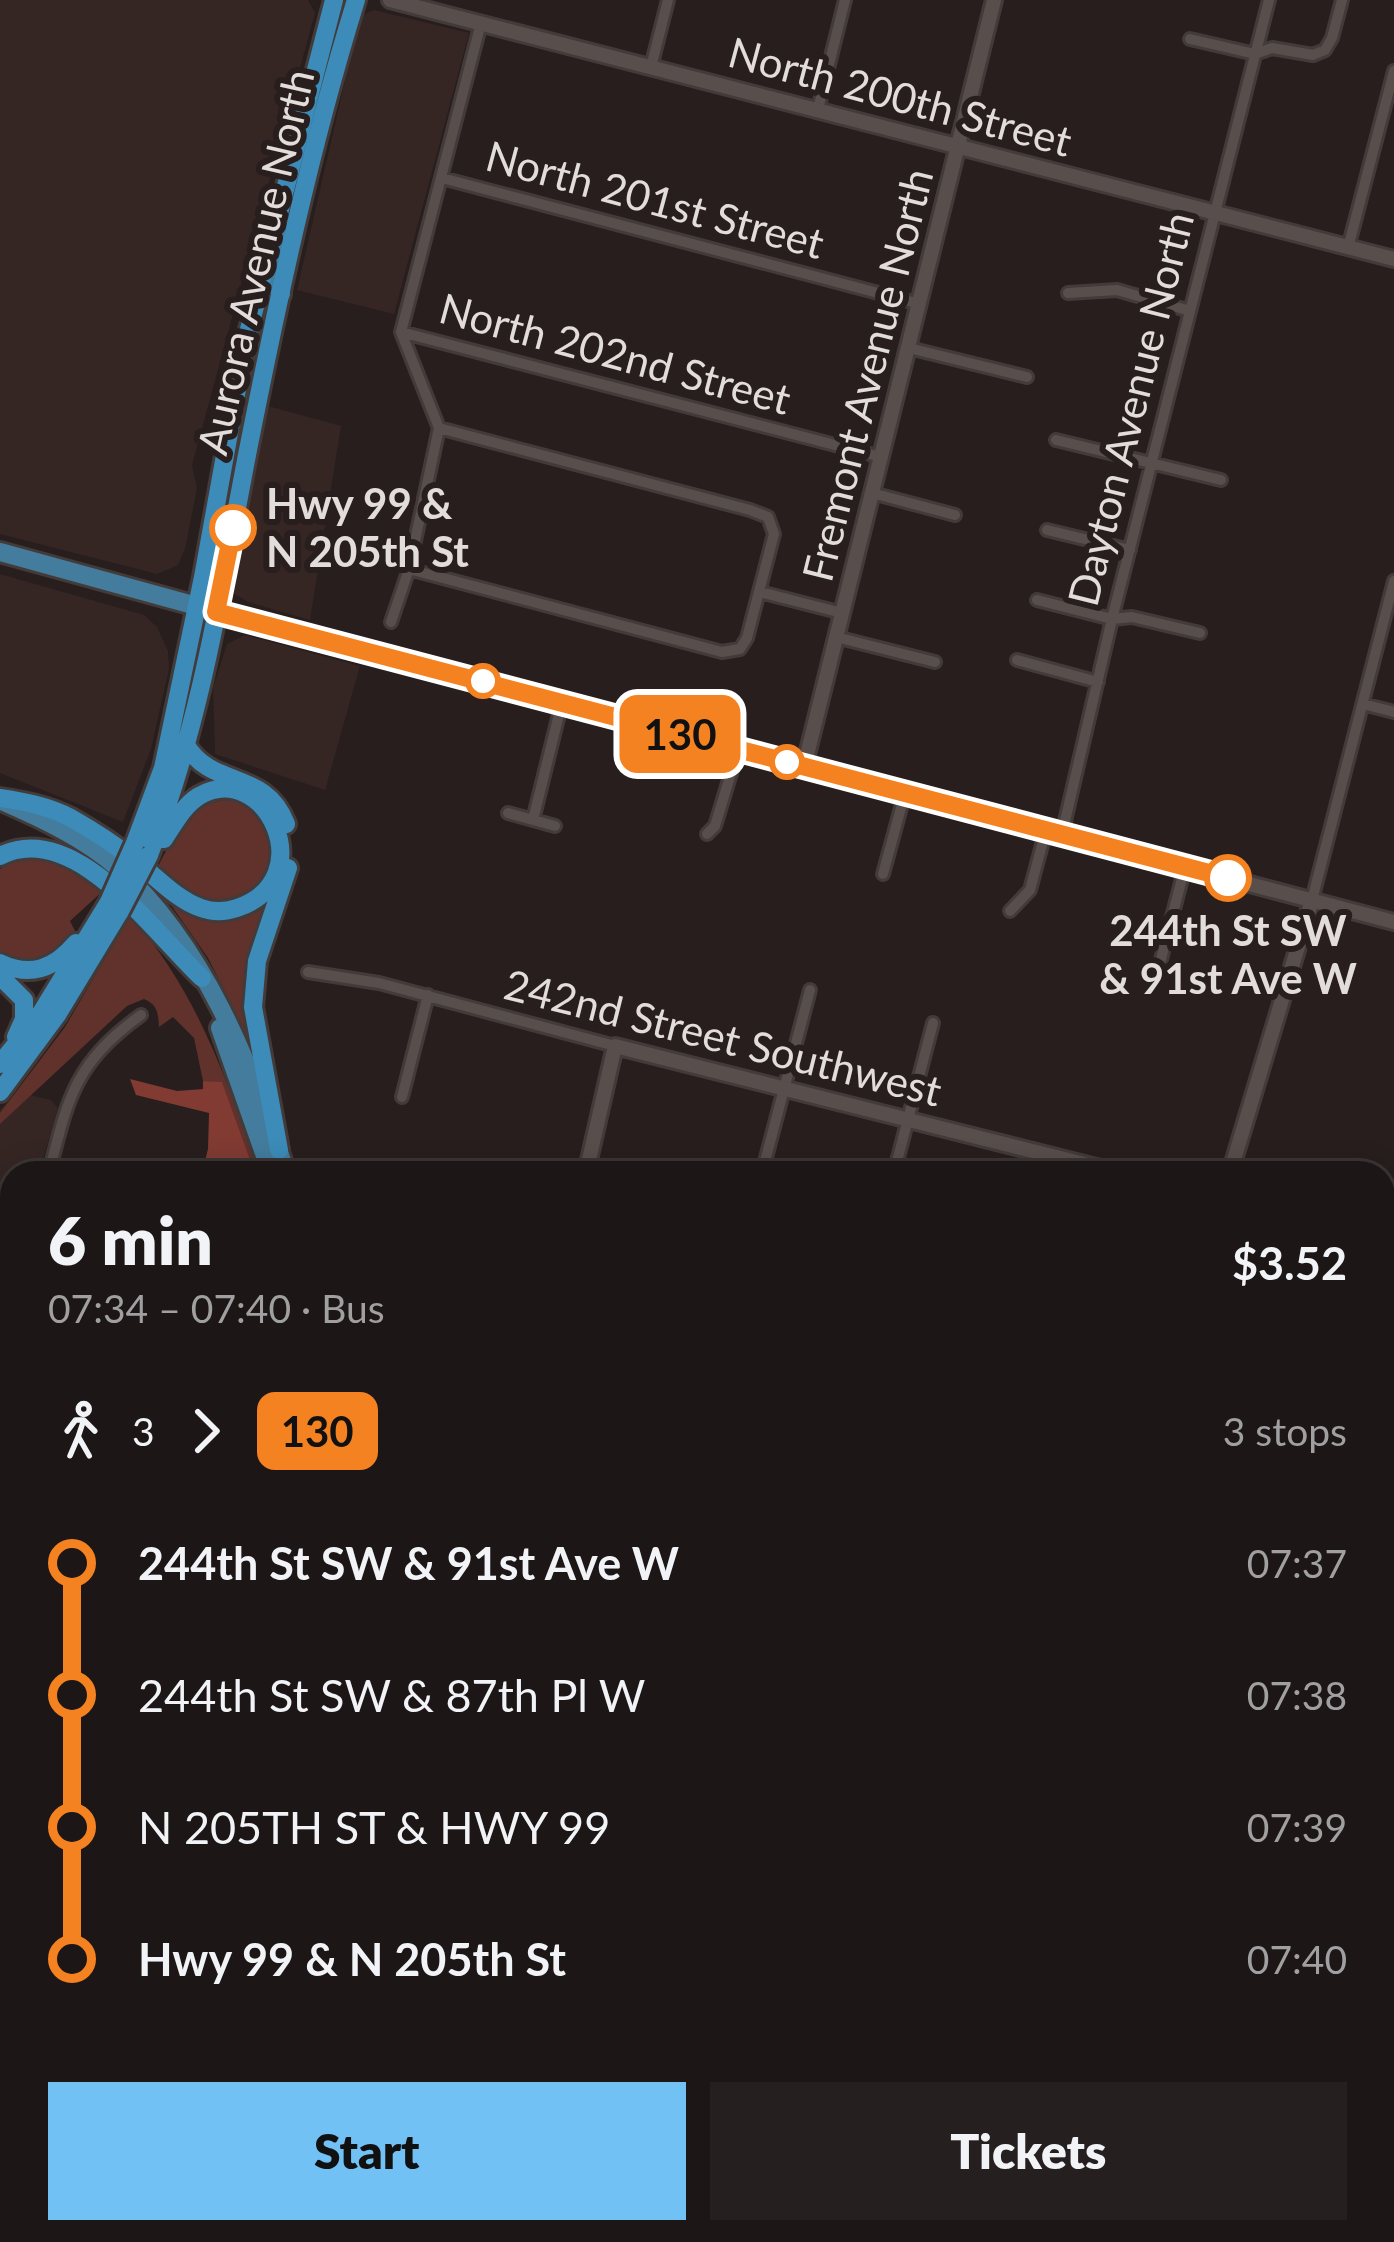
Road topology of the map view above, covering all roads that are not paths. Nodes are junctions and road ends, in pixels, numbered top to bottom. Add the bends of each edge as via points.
1 (334, 0) edge
2 (356, 0) edge
3 (390, 0) edge
4 (668, 0) edge
5 (845, 0) edge
6 (994, 0) edge
7 (1268, 0) edge
8 (1342, 0) edge
9 (481, 22) junction
10 (1190, 38) dead end
11 (1256, 54) junction
12 (651, 67) junction
13 (1394, 71) edge
14 (818, 110) junction
15 (959, 146) junction
16 (442, 178) junction
17 (1214, 213) junction
18 (274, 226) junction
19 (1348, 248) junction
20 (1394, 259) edge
21 (1068, 293) dead end
22 (281, 294) junction
23 (920, 304) junction
24 (1190, 311) junction
25 (401, 332) junction
26 (909, 348) junction
27 (1027, 377) dead end
28 (439, 428) junction
29 (1056, 440) dead end
30 (881, 457) junction
31 (1152, 464) junction
32 (1221, 480) dead end
33 (872, 493) junction
34 (955, 515) dead end
35 (1047, 530) dead end
36 (1130, 550) junction
37 (0, 552) edge
38 (409, 569) junction
39 (1394, 581) edge
40 (760, 592) junction
41 (1037, 600) dead end
42 (206, 608) junction
43 (842, 613) junction
44 (1112, 619) junction
45 (391, 622) dead end
46 (1200, 633) dead end
47 (836, 637) junction
48 (1017, 660) dead end
49 (934, 662) dead end
50 (1098, 682) junction
51 (562, 702) junction
52 (1363, 704) junction
53 (1394, 712) edge
54 (186, 745) junction
55 (738, 750) junction
56 (804, 766) junction
57 (905, 793) junction
58 (0, 799) edge
59 (508, 813) dead end
60 (533, 820) junction
61 (555, 826) dead end
62 (1046, 830) junction
63 (1062, 834) junction
64 (707, 835) dead end
65 (142, 849) junction
66 (0, 856) edge
67 (1185, 867) junction
68 (883, 874) dead end
69 (1312, 900) junction
70 (114, 907) junction
71 (1010, 911) dead end
72 (1394, 922) edge
73 (0, 963) edge
74 (1160, 964) dead end
75 (308, 972) dead end
76 (0, 976) edge
77 (202, 978) junction
78 (810, 990) dead end
79 (428, 995) junction
80 (220, 1012) junction
81 (142, 1015) dead end
82 (933, 1023) dead end
83 (615, 1046) junction
84 (4, 1059) edge
85 (785, 1090) junction
86 (0, 1092) edge
87 (402, 1096) dead end
88 (910, 1120) junction
89 (279, 1150) junction
90 (52, 1161) edge
91 (267, 1161) edge
92 (282, 1161) edge
93 (589, 1161) edge
94 (765, 1161) edge
95 (898, 1161) edge
96 (1072, 1161) edge
97 (1234, 1161) edge

1 - 18 highway, Aurora Avenue North
2 - 22 highway, Aurora Avenue North
3 - 9 street, North 200th Street
4 - 12 street
5 - 14 street
6 - 15 street, Fremont Avenue North
7 - 11 street, Dayton Avenue North
8 - 11 street via 1325,50
9 - 12 street, North 200th Street
9 - 16 street
10 - 11 street
11 - 17 street, Dayton Avenue North
12 - 14 street, North 200th Street
13 - 19 street
14 - 15 street, North 200th Street
15 - 17 street, North 200th Street
15 - 23 street, Fremont Avenue North
16 - 23 street, North 201st Street
16 - 25 street
17 - 19 street, North 200th Street
17 - 24 street, Dayton Avenue North
18 - 22 main road via 280,244 273,278
18 - 42 highway, Aurora Avenue North via 245,344
19 - 20 street, North 200th Street
21 - 24 street via 1117,290
22 - 42 highway, Aurora Avenue North
23 - 26 street, Fremont Avenue North
24 - 31 street, Dayton Avenue North
25 - 28 street
25 - 30 street, North 202nd Street
26 - 27 street
26 - 30 street, Fremont Avenue North
28 - 38 street
28 - 40 street via 768,518 775,534
29 - 31 street
30 - 33 street, Fremont Avenue North
31 - 32 street
31 - 36 street, Dayton Avenue North
33 - 34 street
33 - 43 street, Fremont Avenue North
35 - 36 street
36 - 44 street, Dayton Avenue North
37 - 42 main road
38 - 40 street via 722,652 740,649
38 - 45 street
39 - 52 street
40 - 43 street
41 - 44 street
42 - 51 street
42 - 54 highway
42 - 65 highway
43 - 47 street, Fremont Avenue North
44 - 46 street via 1132,616
44 - 50 street, Dayton Avenue North
47 - 49 street
47 - 56 street, Fremont Avenue North
48 - 50 street
50 - 63 street, Dayton Avenue North
51 - 55 street
51 - 60 street
52 - 53 street
52 - 69 street
54 - 65 highway
54 - 89 highway via 196,762 263,790 289,831 289,865 254,994
55 - 56 street
55 - 64 street
56 - 57 street
57 - 62 street
57 - 68 street
58 - 65 highway via 40,804 74,820 201,909 254,901 281,854 278,828 263,807 224,789 186,806 159,848
58 - 77 main road via 113,864 158,910
59 - 60 street
60 - 61 street
62 - 63 street
62 - 71 street via 1030,890
63 - 67 street
65 - 70 highway, bridge
66 - 77 highway via 41,848 73,859 112,886
67 - 69 street
67 - 74 street
69 - 72 street
69 - 97 street
70 - 73 highway via 52,966 27,971
70 - 84 highway
70 - 86 highway via 58,1015
75 - 79 street, 242nd Street Southwest
76 - 84 highway via 25,1008
77 - 80 main road
78 - 85 street
79 - 83 street, 242nd Street Southwest
79 - 87 street
80 - 89 main road
80 - 91 main road via 220,1033
81 - 90 street via 87,1063
82 - 88 street
83 - 85 street, 242nd Street Southwest
83 - 93 street
85 - 88 street, 242nd Street Southwest
85 - 94 street
88 - 95 street
88 - 96 street, 242nd Street Southwest
89 - 92 main road

